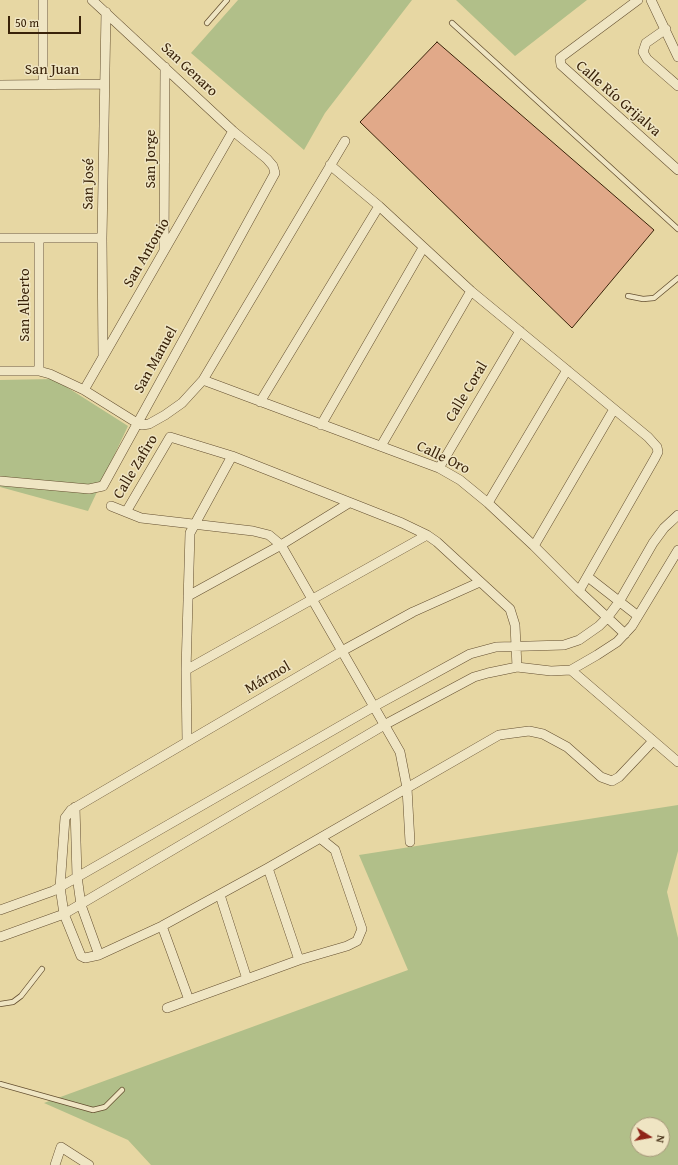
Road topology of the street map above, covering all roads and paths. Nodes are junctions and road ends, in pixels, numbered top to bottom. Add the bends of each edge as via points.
1 (43, 0) edge
2 (92, 0) edge
3 (227, 0) edge
4 (651, 0) edge
5 (636, 1) edge
6 (106, 12) junction
7 (208, 23) dead end
8 (452, 23) dead end
9 (666, 29) junction
10 (678, 57) edge
11 (166, 67) junction
12 (43, 84) junction
13 (104, 84) junction
14 (0, 85) edge
15 (678, 86) edge
16 (233, 131) junction
17 (345, 141) dead end
18 (267, 159) joint
19 (330, 165) junction
20 (678, 170) edge
21 (378, 206) junction
22 (678, 229) edge
23 (0, 238) edge
24 (39, 238) junction
25 (102, 238) junction
26 (424, 248) junction
27 (164, 252) junction
28 (678, 278) edge
29 (470, 291) junction
30 (628, 296) dead end
31 (520, 331) junction
32 (103, 357) junction
33 (567, 370) junction
34 (0, 371) edge
35 (39, 371) junction
36 (203, 380) junction
37 (84, 390) junction
38 (260, 402) junction
39 (614, 409) junction
40 (136, 423) junction
41 (321, 425) junction
42 (381, 446) junction
43 (232, 456) junction
44 (439, 468) junction
45 (0, 481) edge
46 (488, 503) junction
47 (350, 504) junction
48 (111, 506) dead end
49 (126, 512) junction
50 (678, 515) edge
51 (194, 524) junction
52 (427, 535) junction
53 (281, 545) junction
54 (534, 546) junction
55 (678, 550) edge
56 (588, 577) junction
57 (480, 582) junction
58 (579, 591) junction
59 (188, 596) junction
60 (311, 599) junction
61 (619, 602) junction
62 (638, 616) junction
63 (607, 618) junction
64 (625, 634) junction
65 (516, 646) junction
66 (342, 651) junction
67 (517, 667) junction
68 (186, 670) junction
69 (570, 670) junction
70 (375, 706) junction
71 (386, 724) junction
72 (653, 741) junction
73 (187, 742) junction
74 (678, 762) edge
75 (407, 788) junction
76 (75, 807) junction
77 (320, 838) junction
78 (410, 842) dead end
79 (268, 868) junction
80 (77, 876) junction
81 (60, 887) junction
82 (220, 895) junction
83 (81, 905) junction
84 (0, 910) edge
85 (64, 914) junction
86 (162, 926) junction
87 (0, 937) edge
88 (98, 955) junction
89 (300, 960) junction
90 (42, 969) dead end
91 (247, 979) junction
92 (189, 1000) junction
93 (0, 1004) edge
94 (167, 1008) dead end
95 (0, 1084) edge
96 (122, 1090) dead end
97 (55, 1165) edge
98 (89, 1165) edge

1 - 12 street
2 - 6 street, San Genaro
3 - 7 lane
4 - 9 street
5 - 20 street, Calle Río Grijalva via 560,58 561,65
6 - 11 street, San Genaro
6 - 13 street, San José
8 - 22 lane
9 - 10 street
9 - 15 street via 644,45 643,52 647,60
11 - 16 street, San Genaro
11 - 27 street, San Jorge
12 - 13 street, San Juan
12 - 14 street, San Juan
13 - 25 street, San José
16 - 18 street, San Genaro
16 - 27 street, San Antonio
17 - 19 street
18 - 40 street, San Manuel via 275,170 274,178
19 - 21 street
19 - 36 street
21 - 26 street
21 - 38 street
23 - 24 street
24 - 25 street
24 - 35 street, San Alberto
25 - 32 street, San José
26 - 29 street
26 - 41 street
27 - 32 street, San Antonio
28 - 30 lane via 654,298
29 - 31 street
29 - 42 street
31 - 33 street
31 - 44 street, Calle Coral
32 - 37 street, San Antonio
33 - 39 street
33 - 46 street
34 - 35 street
35 - 37 street
36 - 38 street, Calle Oro
36 - 40 street via 182,403 165,415 149,424
37 - 40 street
38 - 41 street, Calle Oro
39 - 54 street
39 - 56 street via 648,437 658,452
40 - 45 street, San Manuel via 103,486 89,489
41 - 42 street, Calle Oro
42 - 44 street, Calle Oro
43 - 47 street
43 - 49 street, Calle Zafiro via 170,437
43 - 51 street
44 - 46 street, Calle Oro via 460,480
46 - 54 street, Calle Oro
47 - 52 street
47 - 53 street
48 - 49 street
49 - 51 street via 141,518
50 - 61 street via 653,543
51 - 53 street via 253,531 269,535
51 - 59 street via 189,541
52 - 57 street
52 - 60 street
53 - 59 street
53 - 60 street
54 - 58 street, Calle Oro
55 - 62 street
56 - 58 street
56 - 61 street
57 - 65 street via 510,609 515,625
57 - 66 street, Mármol via 413,612
58 - 63 street, Calle Oro
59 - 68 street
60 - 66 street
60 - 68 street
61 - 62 street
61 - 63 street
62 - 64 street
63 - 64 street, Calle Oro
63 - 65 street via 579,640 564,645
64 - 69 street via 597,655
65 - 67 street
65 - 70 street via 496,647 470,654
66 - 70 street
66 - 73 street, Mármol
67 - 69 street via 551,671
67 - 71 street via 474,677
68 - 73 street
69 - 72 street
70 - 71 street
70 - 80 street
71 - 75 street via 402,756
71 - 83 street
72 - 74 street
72 - 75 street via 619,778 612,781 601,777 556,739 529,731 513,731 499,735
73 - 76 street, Mármol
75 - 77 street
75 - 78 street
76 - 80 street
76 - 81 street, Mármol via 65,818
77 - 79 street
77 - 89 street via 335,850 362,929 357,941
79 - 82 street
79 - 89 street
80 - 81 street
80 - 83 street
81 - 84 street via 48,894
81 - 85 street, Mármol
82 - 86 street
82 - 91 street
83 - 85 street
83 - 88 street
85 - 87 street
85 - 88 street, Mármol via 81,955 85,958
86 - 88 street
86 - 92 street
89 - 91 street
90 - 93 lane via 21,996 13,1002
91 - 92 street
92 - 94 street
95 - 96 lane via 93,1110 105,1107
97 - 98 street via 61,1147

